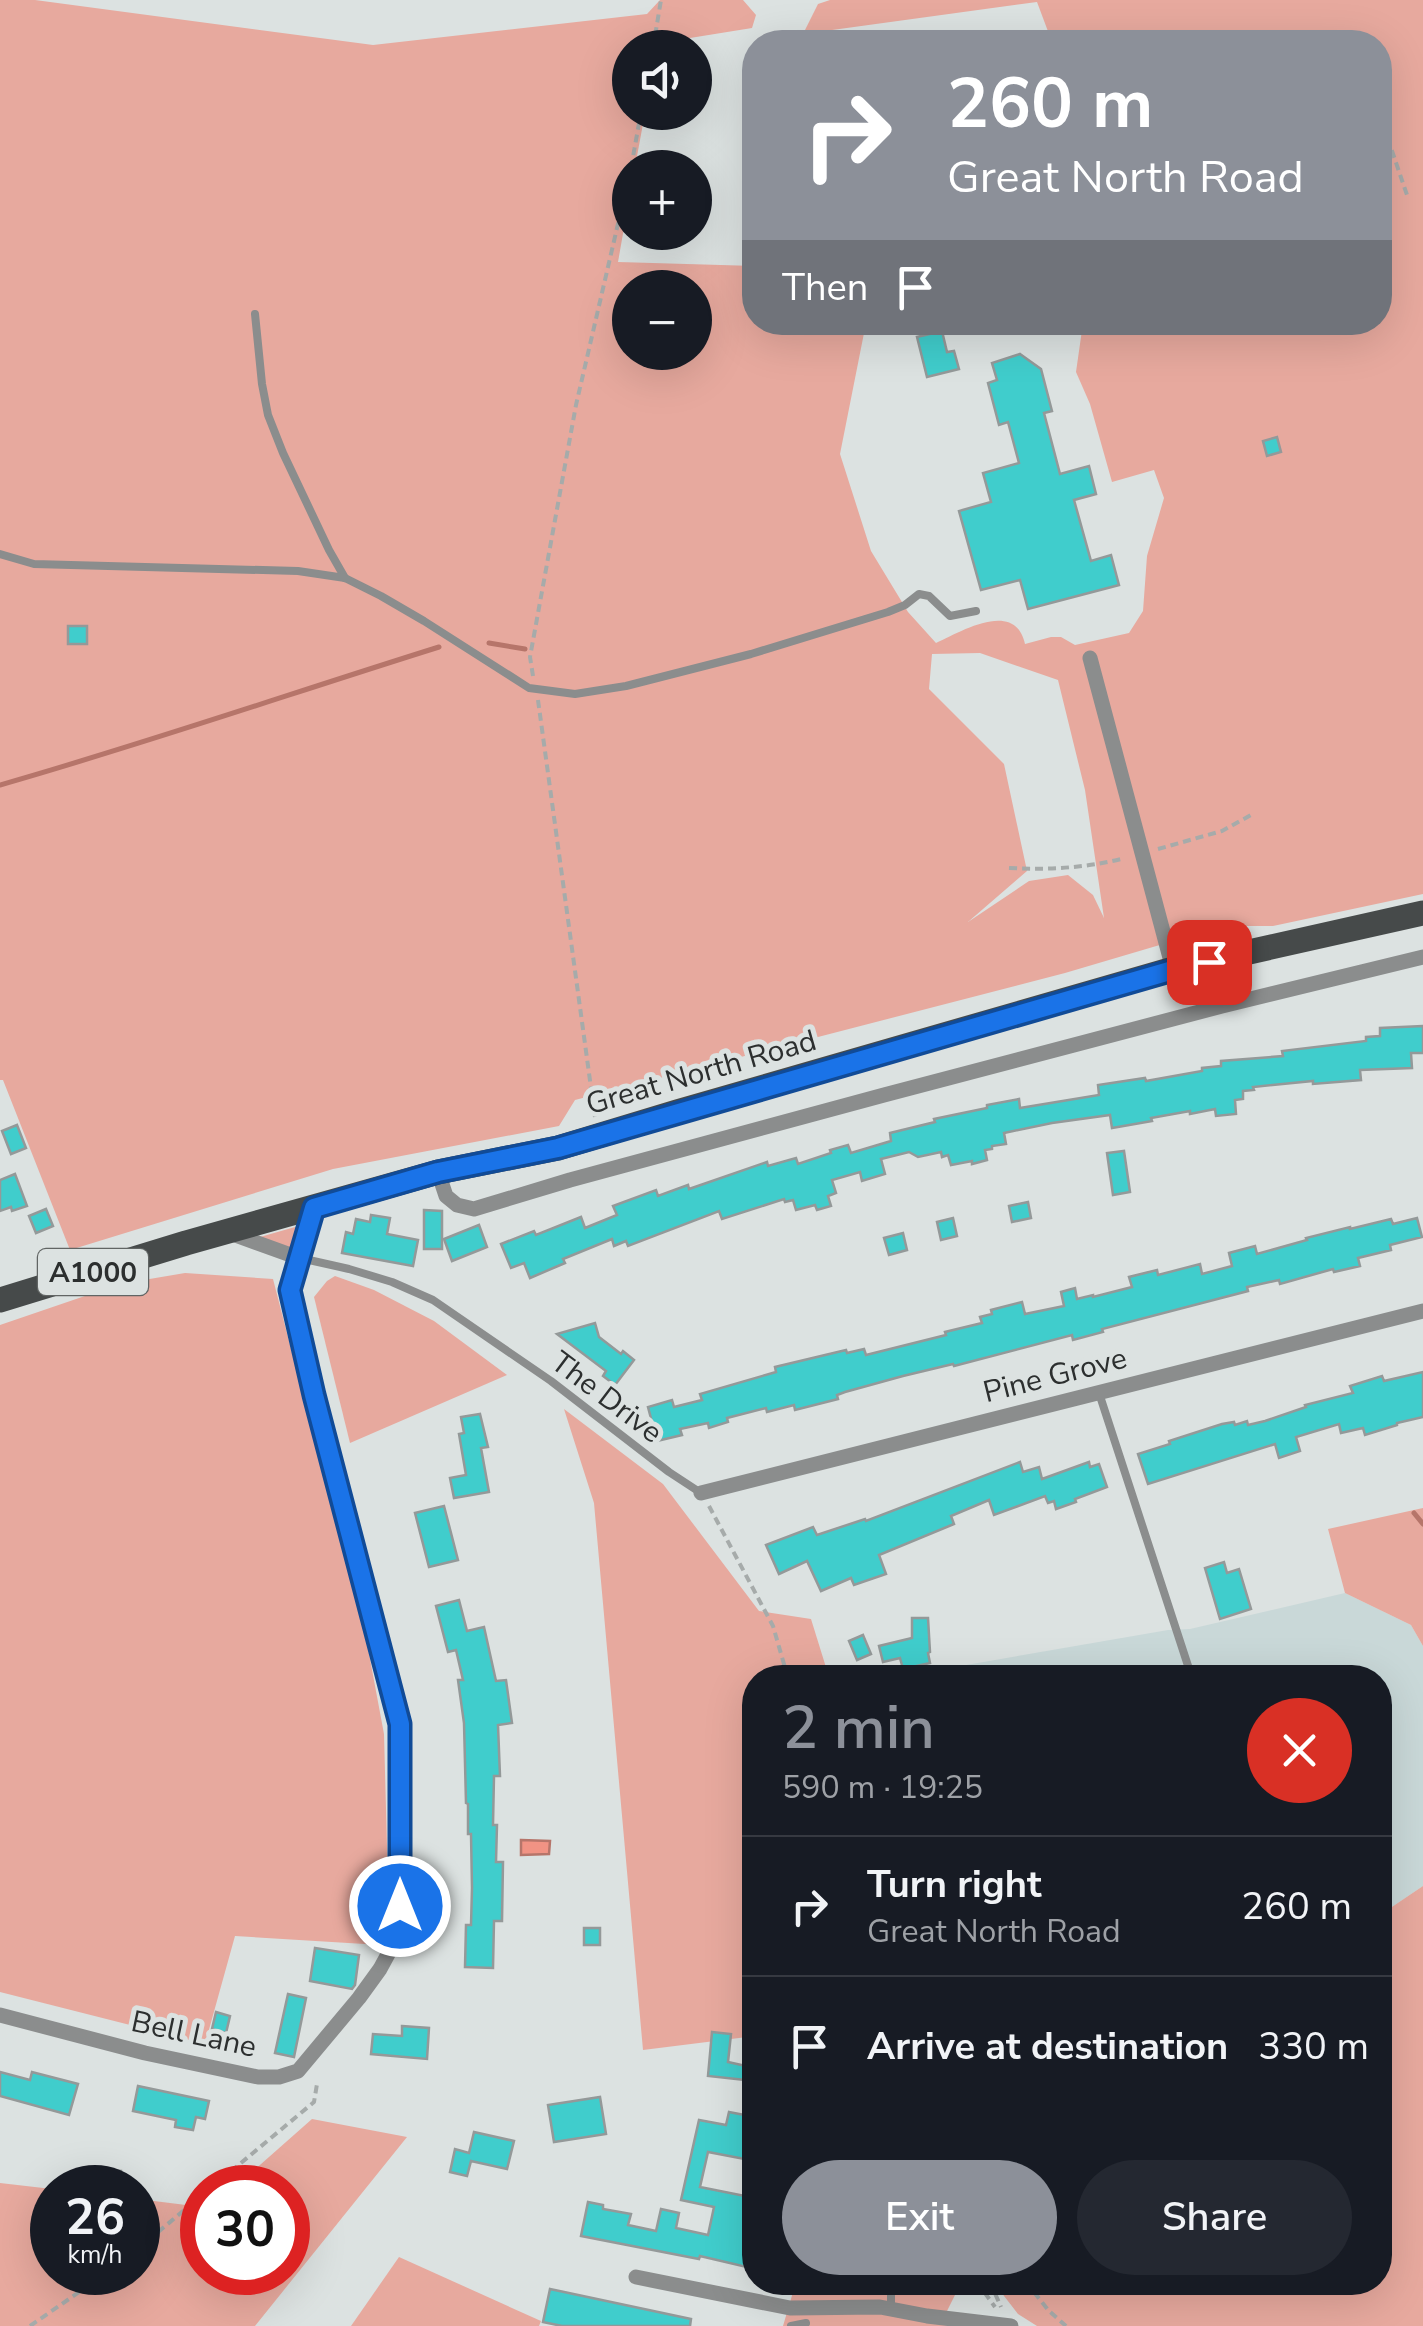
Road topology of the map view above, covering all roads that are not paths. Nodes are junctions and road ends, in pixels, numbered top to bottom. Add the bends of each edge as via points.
1 (256, 314) dead end
2 (0, 554) edge
3 (345, 578) junction
4 (976, 611) dead end
5 (1090, 658) dead end
6 (1423, 913) edge
7 (1423, 957) edge
8 (1173, 970) junction
9 (438, 1172) junction
10 (314, 1208) junction
11 (227, 1232) junction
12 (299, 1258) junction
13 (0, 1300) edge
14 (1423, 1311) edge
15 (1099, 1393) junction
16 (701, 1493) joint
17 (1188, 1665) edge
18 (0, 2015) edge
19 (636, 2277) dead end
20 (891, 2295) edge
21 (892, 2309) junction
22 (926, 2321) edge
23 (951, 2322) edge
24 (806, 2323) dead end
25 (792, 2326) edge
26 (1010, 2326) edge

1 - 3 lane via 268,414
2 - 3 lane via 34,564
3 - 4 lane via 536,690 575,694 751,654 888,612 919,594 950,616
5 - 8 street
6 - 8 main road, Great North Road / A1000
7 - 9 street via 474,1209 446,1196
8 - 9 main road, Great North Road / A1000 via 558,1148
9 - 10 main road, Great North Road / A1000
10 - 11 main road, Great North Road / A1000
10 - 12 street, Bell Lane
11 - 12 street
11 - 13 main road, Great North Road / A1000
12 - 16 lane, The Drive via 433,1300
12 - 18 street, Bell Lane via 290,1290 400,1724 400,1934 359,1998 298,2072 278,2078 144,2054
14 - 15 street, Pine Grove
15 - 16 street, Pine Grove
15 - 17 lane
19 - 21 street via 790,2308
20 - 21 lane
21 - 22 street
22 - 23 street
23 - 26 street
24 - 25 lane

